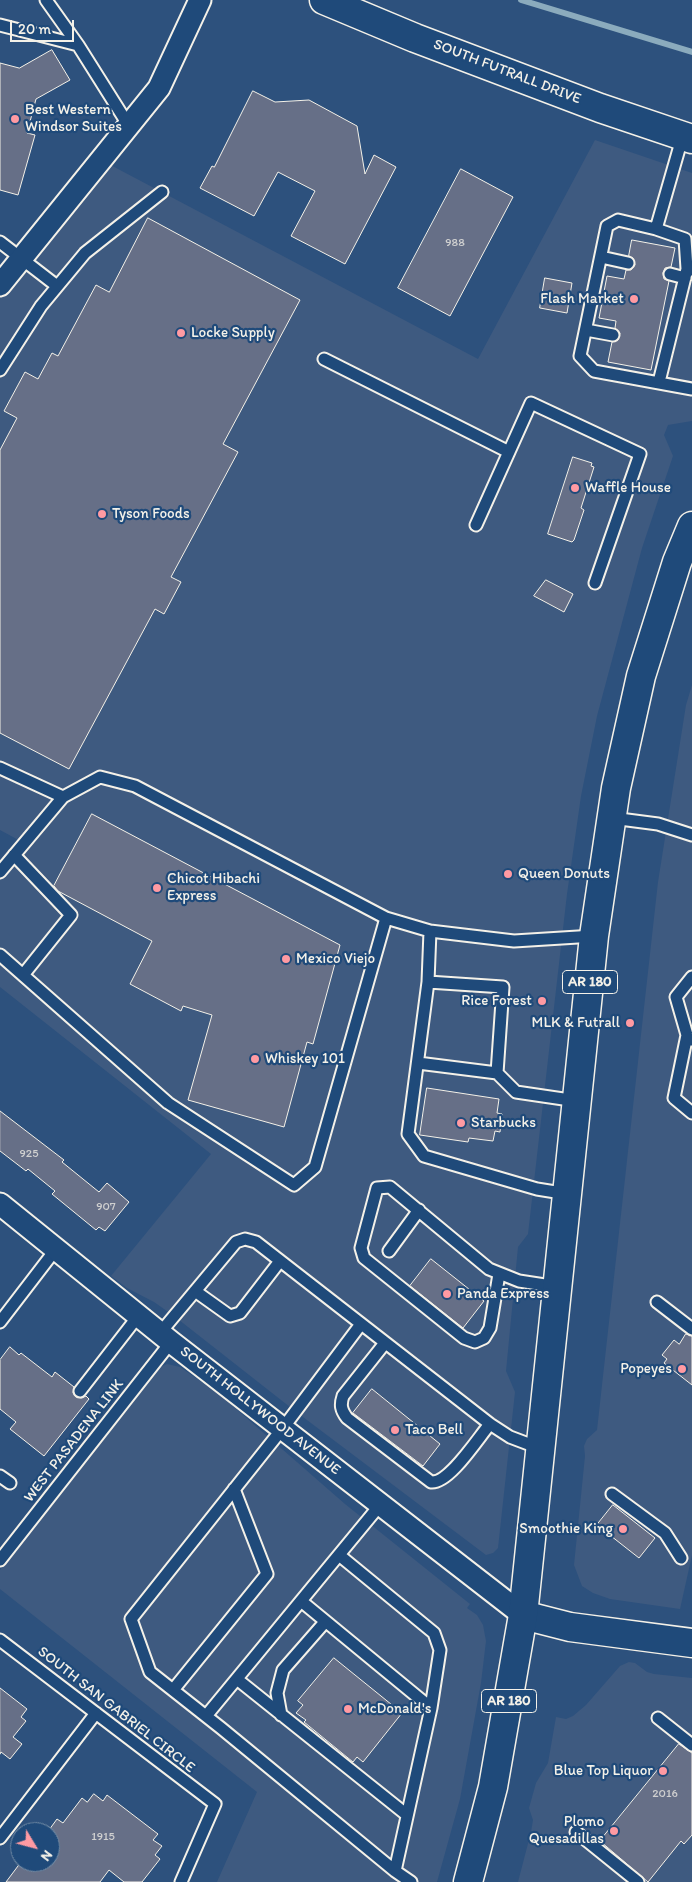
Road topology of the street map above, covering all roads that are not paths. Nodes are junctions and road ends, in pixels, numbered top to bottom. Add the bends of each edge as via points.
1 (46, 0) edge
2 (200, 0) edge
3 (324, 0) edge
4 (0, 25) edge
5 (78, 46) junction
6 (129, 126) junction
7 (688, 137) edge
8 (162, 192) dead end
9 (656, 229) junction
10 (0, 242) edge
11 (601, 258) junction
12 (21, 259) junction
13 (628, 263) dead end
14 (688, 272) edge
15 (670, 274) dead end
16 (0, 285) edge
17 (57, 286) junction
18 (586, 330) junction
19 (613, 335) dead end
20 (656, 345) dead end
21 (668, 347) junction
22 (324, 359) dead end
23 (0, 370) edge
24 (659, 382) junction
25 (692, 389) edge
26 (509, 452) junction
27 (476, 525) dead end
28 (692, 526) edge
29 (595, 583) dead end
30 (0, 768) edge
31 (63, 797) junction
32 (612, 818) junction
33 (692, 835) edge
34 (14, 854) junction
35 (0, 872) edge
36 (386, 918) junction
37 (430, 931) junction
38 (594, 936) junction
39 (0, 955) edge
40 (23, 975) junction
41 (692, 977) edge
42 (428, 982) junction
43 (689, 1037) edge
44 (418, 1063) junction
45 (497, 1073) junction
46 (578, 1101) junction
47 (692, 1113) edge
48 (568, 1194) junction
49 (0, 1204) edge
50 (419, 1210) junction
51 (56, 1249) junction
52 (389, 1251) dead end
53 (280, 1261) junction
54 (499, 1274) junction
55 (558, 1287) junction
56 (195, 1291) junction
57 (657, 1302) dead end
58 (138, 1315) junction
59 (0, 1322) edge
60 (361, 1324) junction
61 (692, 1329) edge
62 (166, 1337) junction
63 (385, 1343) junction
64 (80, 1392) dead end
65 (490, 1424) junction
66 (283, 1428) junction
67 (540, 1449) junction
68 (0, 1476) edge
69 (10, 1484) dead end
70 (234, 1489) junction
71 (612, 1494) dead end
72 (380, 1504) junction
73 (339, 1555) junction
74 (681, 1558) dead end
75 (0, 1560) edge
76 (301, 1601) junction
77 (523, 1615) junction
78 (325, 1622) junction
79 (0, 1640) edge
80 (692, 1643) edge
81 (238, 1680) junction
82 (173, 1690) junction
83 (431, 1708) junction
84 (96, 1713) junction
85 (280, 1715) junction
86 (206, 1716) junction
87 (658, 1718) dead end
88 (692, 1745) edge
89 (407, 1815) junction
90 (576, 1832) dead end
91 (0, 1838) edge
92 (395, 1871) junction
93 (181, 1882) edge
94 (411, 1882) edge
95 (468, 1882) edge
96 (638, 1882) edge

1 - 5 lane
2 - 6 street via 159,88
3 - 7 main road, SOUTH FUTRALL DRIVE via 600,108
4 - 5 lane
5 - 6 lane
6 - 12 street
7 - 9 lane
8 - 17 lane via 85,253
9 - 11 lane via 618,220 607,226
9 - 14 lane via 686,239
10 - 12 lane
11 - 13 lane
11 - 18 lane
12 - 16 street
12 - 17 lane
14 - 15 lane
14 - 21 lane
17 - 23 lane
18 - 19 lane
18 - 24 lane via 580,356 594,371
20 - 21 lane
21 - 24 lane
22 - 26 lane
24 - 25 lane
26 - 27 lane
26 - 29 lane via 531,403 640,454
28 - 32 main road, AR 180 via 677,562 641,676
30 - 31 lane
31 - 34 lane
31 - 36 lane via 100,777 135,786
32 - 33 lane via 658,824
32 - 38 main road, AR 180
34 - 35 lane
34 - 40 lane via 71,915
36 - 37 lane
36 - 40 lane via 315,1167 294,1185 168,1103
37 - 38 lane via 514,941
37 - 42 lane
38 - 46 main road, AR 180
39 - 40 lane
41 - 43 lane via 686,993 676,997
42 - 44 lane
42 - 45 lane via 502,987
43 - 47 lane via 674,1098
44 - 45 lane
44 - 48 lane via 408,1134 424,1156 537,1189
45 - 46 lane via 516,1092
46 - 48 main road, AR 180
48 - 55 main road, AR 180
49 - 51 street, SOUTH HOLLYWOOD AVENUE
50 - 52 lane
50 - 54 lane
50 - 54 lane via 390,1186 377,1188 360,1248 364,1258 464,1338 475,1342 484,1338 490,1328
51 - 58 street, SOUTH HOLLYWOOD AVENUE
51 - 59 lane
53 - 56 lane, WEST PASADENA LINK via 256,1242 245,1239 236,1242
53 - 56 lane via 235,1316 230,1316
53 - 60 lane
54 - 55 lane via 518,1281
55 - 67 main road, AR 180
56 - 62 lane, WEST PASADENA LINK
57 - 61 lane
58 - 62 street, SOUTH HOLLYWOOD AVENUE
58 - 64 lane
60 - 63 lane
60 - 66 lane
62 - 66 street, SOUTH HOLLYWOOD AVENUE
62 - 75 lane, WEST PASADENA LINK
63 - 65 lane
63 - 65 lane via 343,1396 342,1411 347,1418 436,1483 449,1474
65 - 67 lane via 510,1437
66 - 70 lane
66 - 72 street, SOUTH HOLLYWOOD AVENUE
67 - 77 main road, AR 180
68 - 69 lane
70 - 82 lane via 267,1574
70 - 82 lane via 131,1619 150,1672
71 - 74 lane via 665,1533
72 - 73 lane
72 - 77 street, SOUTH HOLLYWOOD AVENUE
73 - 76 lane
73 - 83 lane via 434,1632 440,1650
76 - 78 lane
76 - 81 lane
77 - 80 main road via 570,1627
77 - 95 main road, AR 180 via 493,1787
78 - 83 lane
78 - 85 lane via 283,1670 277,1693
79 - 84 lane, SOUTH SAN GABRIEL CIRCLE
81 - 85 lane
81 - 86 lane
82 - 86 lane
83 - 89 lane
84 - 91 lane
84 - 93 lane, SOUTH SAN GABRIEL CIRCLE via 214,1804
85 - 89 lane
86 - 92 lane
87 - 88 lane
89 - 92 lane
90 - 96 lane
92 - 94 lane

